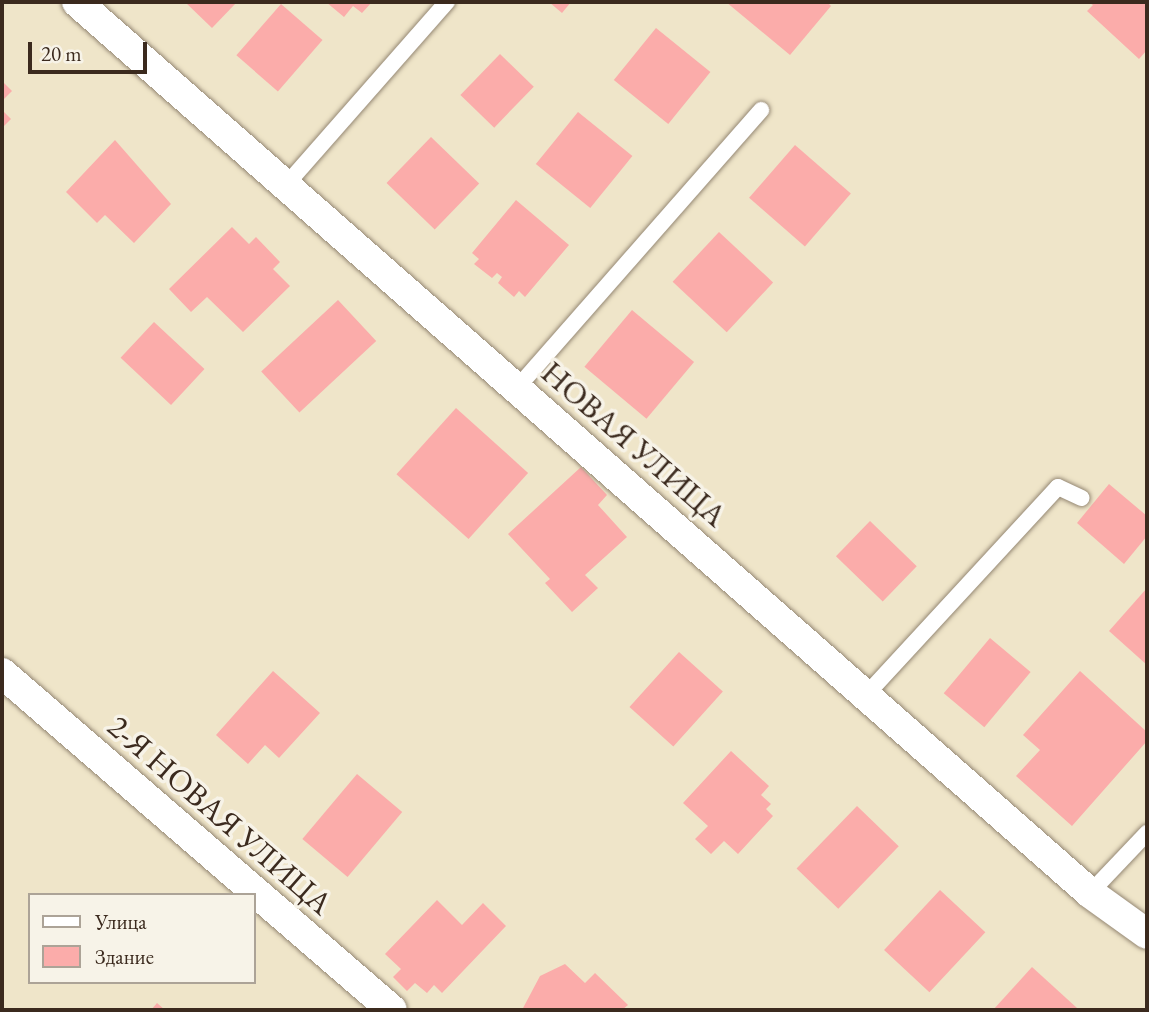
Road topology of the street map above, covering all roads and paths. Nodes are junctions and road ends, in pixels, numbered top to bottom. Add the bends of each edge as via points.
1 (77, 2) edge
2 (447, 2) edge
3 (761, 110) dead end
4 (286, 185) junction
5 (517, 388) junction
6 (1082, 498) dead end
7 (2, 673) edge
8 (866, 695) junction
9 (1147, 833) edge
10 (1090, 893) junction
11 (1147, 934) edge
12 (392, 1010) edge

1 - 4 street, НОВАЯ УЛИЦА
2 - 4 lane
3 - 5 lane
4 - 5 street, НОВАЯ УЛИЦА
5 - 8 street, НОВАЯ УЛИЦА
6 - 8 lane via 1058,487
7 - 12 street, 2-Я НОВАЯ УЛИЦА
8 - 10 street, НОВАЯ УЛИЦА
9 - 10 lane
10 - 11 street, НОВАЯ УЛИЦА

